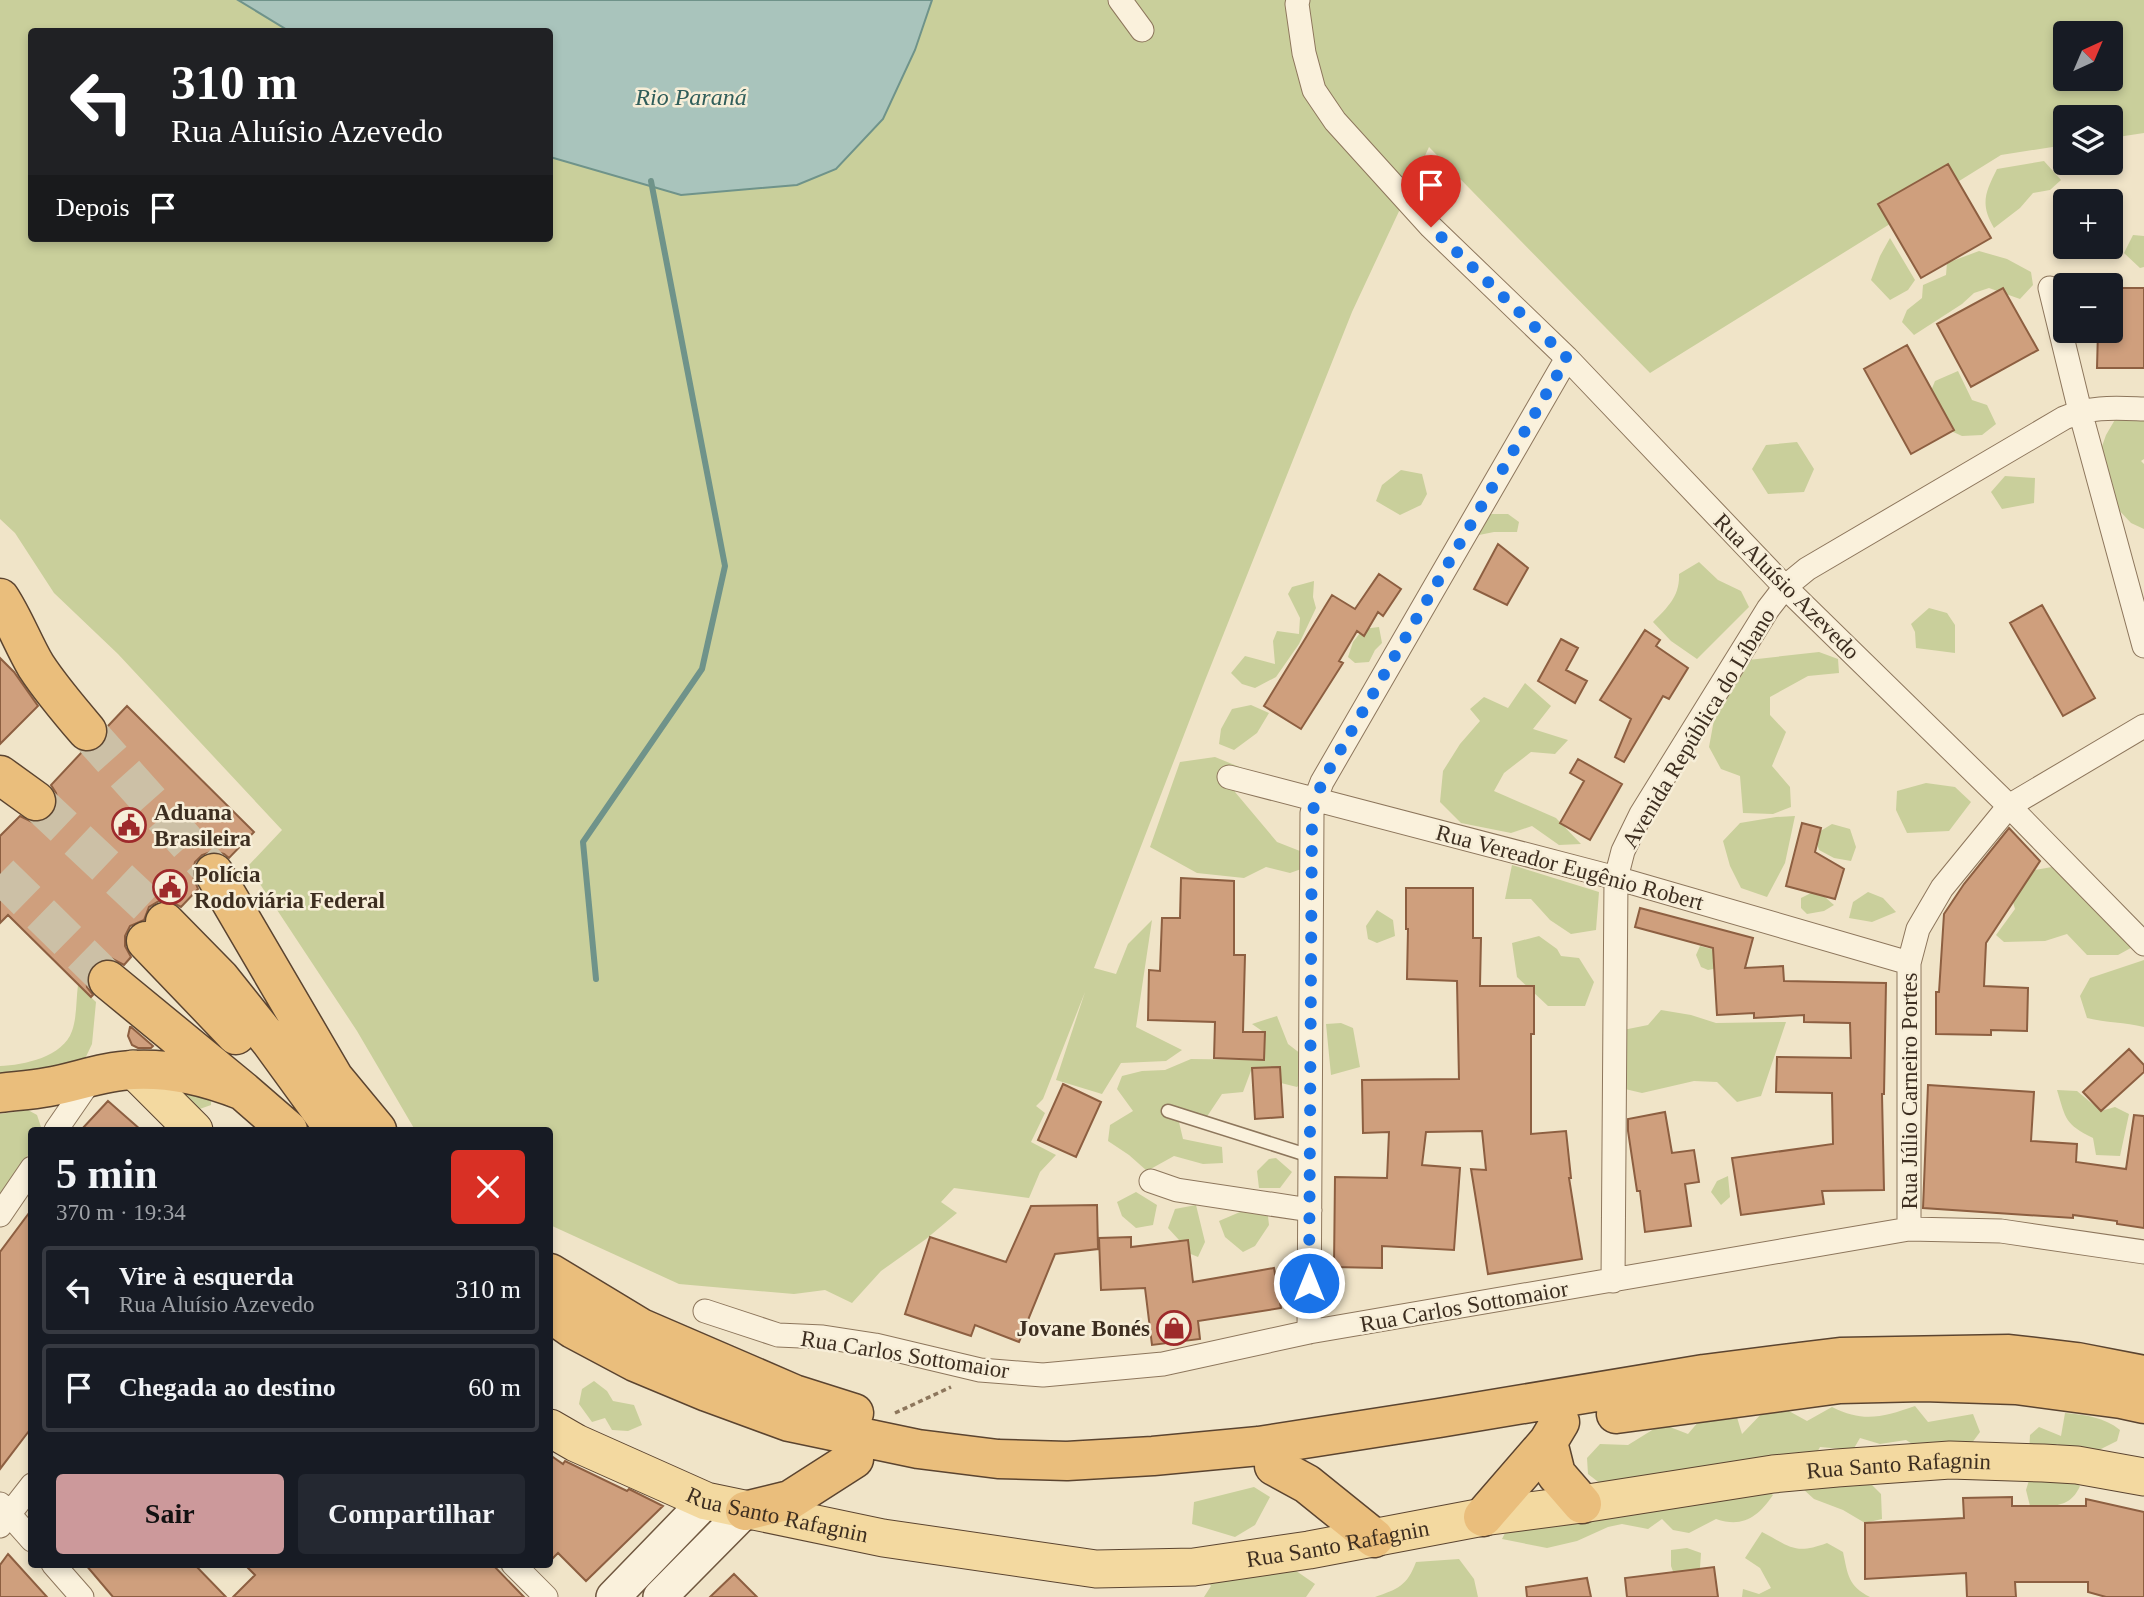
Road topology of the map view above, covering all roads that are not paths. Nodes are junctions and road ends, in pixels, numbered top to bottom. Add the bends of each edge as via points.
1 (1120, 0) edge
2 (1298, 0) edge
3 (1142, 30) dead end
4 (2050, 288) dead end
5 (1567, 358) junction
6 (2144, 409) edge
7 (2080, 411) junction
8 (1785, 587) junction
9 (0, 598) edge
10 (2144, 646) edge
11 (2144, 726) edge
12 (87, 731) tunnel mouth
13 (0, 775) edge
14 (1229, 777) dead end
15 (1315, 800) junction
16 (18, 806) tunnel mouth
17 (2009, 806) junction
18 (214, 873) tunnel mouth
19 (1616, 878) junction
20 (246, 928) junction
21 (156, 932) tunnel mouth
22 (2144, 944) edge
23 (1909, 962) junction
24 (206, 984) junction
25 (133, 1069) junction
26 (94, 1075) junction
27 (243, 1091) junction
28 (0, 1093) edge
29 (1168, 1111) dead end
30 (59, 1127) edge
31 (191, 1127) edge
32 (285, 1127) edge
33 (325, 1127) edge
34 (333, 1127) edge
35 (375, 1127) edge
36 (1310, 1156) junction
37 (28, 1174) edge
38 (1151, 1181) dead end
39 (1310, 1210) junction
40 (0, 1215) edge
41 (1909, 1229) junction
42 (2144, 1252) edge
43 (553, 1275) edge
44 (1613, 1281) junction
45 (705, 1311) dead end
46 (553, 1315) edge
47 (1309, 1332) junction
48 (553, 1338) edge
49 (1704, 1374) junction
50 (2144, 1375) edge
51 (2144, 1404) edge
52 (553, 1430) edge
53 (1554, 1432) junction
54 (854, 1459) junction
55 (1274, 1466) junction
56 (2144, 1477) edge
57 (28, 1489) edge
58 (706, 1501) junction
59 (1583, 1504) junction
60 (745, 1511) junction
61 (3, 1515) edge
62 (1483, 1517) junction
63 (28, 1537) edge
64 (1374, 1538) junction
65 (57, 1568) edge
66 (517, 1568) edge
67 (82, 1597) edge
68 (546, 1597) edge
69 (613, 1597) edge
70 (660, 1597) edge

1 - 3 street
2 - 5 street, Rua Aluísio Azevedo via 1314,90 1335,121 1431,227
4 - 7 street
5 - 8 street, Rua Aluísio Azevedo
5 - 15 street
6 - 7 street, Avenida República do Líbano
7 - 8 street, Avenida República do Líbano via 1807,569
7 - 10 street
8 - 17 street, Rua Aluísio Azevedo
8 - 19 street, Avenida República do Líbano via 1641,814
9 - 12 highway via 36,666
11 - 17 street, Rua Júlio Carneiro Portes
13 - 16 highway
14 - 15 street, Rua Vereador Eugênio Robert
15 - 19 street, Rua Vereador Eugênio Robert
15 - 36 street
17 - 22 street, Rua Aluísio Azevedo
17 - 23 street, Rua Júlio Carneiro Portes via 1942,888 1918,929
18 - 20 highway
19 - 23 street, Rua Vereador Eugênio Robert
19 - 44 street, Avenida República do Líbano
20 - 24 highway via 235,959
20 - 35 highway via 334,1078
21 - 24 highway
23 - 41 street, Rua Júlio Carneiro Portes
24 - 27 highway via 155,997 114,986
24 - 33 highway
24 - 34 highway via 271,1042
25 - 26 highway
25 - 27 highway via 183,1072
25 - 31 main road
26 - 28 highway
26 - 30 street
27 - 32 highway
29 - 36 lane
36 - 39 street
37 - 40 street
38 - 39 street via 1177,1190
39 - 47 street
41 - 42 street, Rua Carlos Sottomaior via 2001,1231
41 - 44 street, Rua Carlos Sottomaior
43 - 49 highway via 641,1328 793,1394 853,1413 996,1437 1068,1439 1256,1427 1655,1363
44 - 47 street, Rua Carlos Sottomaior
45 - 47 street, Rua Carlos Sottomaior via 778,1335 823,1337 980,1370 1043,1375 1163,1364
46 - 49 highway via 635,1362 789,1422 998,1460 1079,1461 1259,1446
48 - 54 highway via 699,1410 780,1441
49 - 50 highway via 1840,1357 2009,1354
51 - 53 highway via 2016,1385 1840,1384
52 - 58 main road, Rua Santo Rafagnin
53 - 55 highway
53 - 59 highway via 1556,1474
53 - 62 highway
54 - 55 highway via 992,1479 1069,1481 1160,1478
54 - 60 highway via 790,1500
55 - 64 highway via 1307,1484
56 - 59 main road, Rua Santo Rafagnin via 2077,1465 1950,1460 1773,1474
57 - 61 street
58 - 60 main road, Rua Santo Rafagnin
58 - 69 main road
59 - 62 main road, Rua Santo Rafagnin
60 - 64 main road, Rua Santo Rafagnin via 883,1538 1096,1569 1194,1567
60 - 70 main road
61 - 63 street
62 - 64 main road, Rua Santo Rafagnin
65 - 67 street
66 - 68 street

